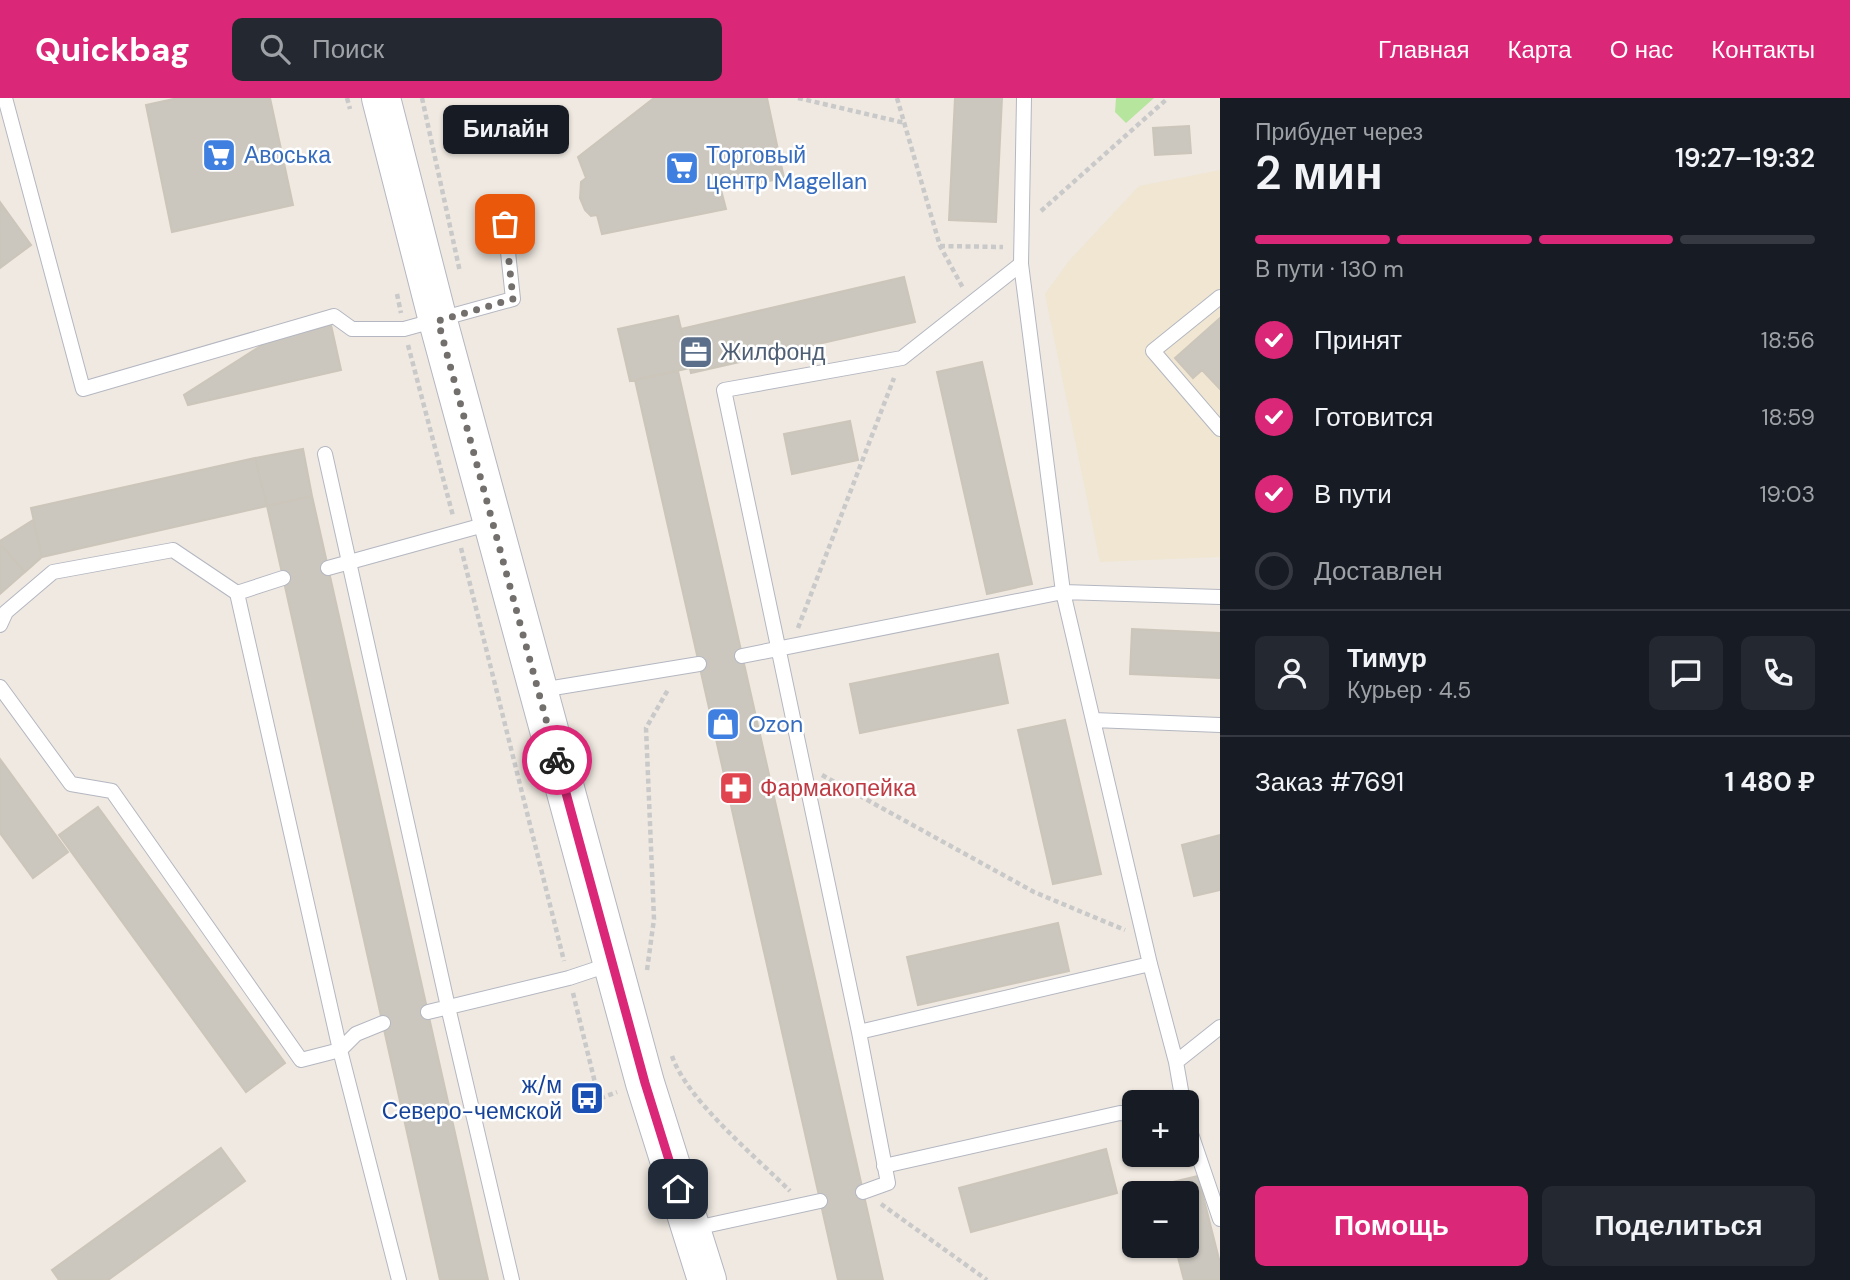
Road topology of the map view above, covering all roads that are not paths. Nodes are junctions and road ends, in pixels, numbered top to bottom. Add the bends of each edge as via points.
1 (5, 98) edge
2 (381, 98) edge
3 (1024, 98) edge
4 (505, 224) dead end
5 (1021, 264) junction
6 (1220, 297) edge
7 (421, 325) junction
8 (1220, 429) edge
9 (325, 454) dead end
10 (475, 527) junction
11 (350, 562) junction
12 (328, 568) dead end
13 (283, 578) dead end
14 (1063, 592) junction
15 (237, 593) junction
16 (1220, 597) edge
17 (0, 625) edge
18 (785, 647) junction
19 (742, 656) dead end
20 (699, 664) dead end
21 (0, 687) edge
22 (538, 691) junction
23 (1093, 720) junction
24 (1220, 725) edge
25 (612, 964) junction
26 (1150, 964) junction
27 (448, 1007) junction
28 (428, 1012) dead end
29 (383, 1023) dead end
30 (1220, 1027) edge
31 (859, 1032) junction
32 (340, 1050) junction
33 (1176, 1062) junction
34 (1181, 1090) edge
35 (1122, 1113) edge
36 (1199, 1157) edge
37 (884, 1166) junction
38 (863, 1192) road end
39 (820, 1201) dead end
40 (1220, 1219) edge
41 (691, 1229) junction
42 (400, 1280) edge
43 (512, 1280) edge
44 (707, 1280) edge

1 - 7 lane via 83,388 334,316 352,329
2 - 7 main road
3 - 5 lane
4 - 7 lane via 513,299
5 - 14 lane
5 - 18 lane via 902,358 724,390
6 - 8 lane via 1153,352
7 - 10 main road
9 - 11 lane
10 - 11 lane
10 - 22 main road
11 - 12 lane
11 - 27 lane
13 - 15 lane
14 - 16 lane
14 - 18 lane
14 - 23 lane
15 - 17 lane via 173,550 53,572 6,612
15 - 32 lane
18 - 19 lane
18 - 31 lane via 803,764
20 - 22 lane
21 - 32 lane via 71,784 112,791 301,1060
22 - 25 main road
23 - 24 lane
23 - 26 lane
25 - 27 lane
25 - 41 main road
26 - 31 lane
26 - 33 lane
27 - 28 lane
27 - 43 lane
29 - 32 lane via 356,1034
30 - 33 lane
31 - 37 lane
32 - 42 lane
33 - 34 lane
35 - 37 lane
36 - 40 lane
37 - 38 lane via 888,1183
39 - 41 lane
41 - 44 main road

